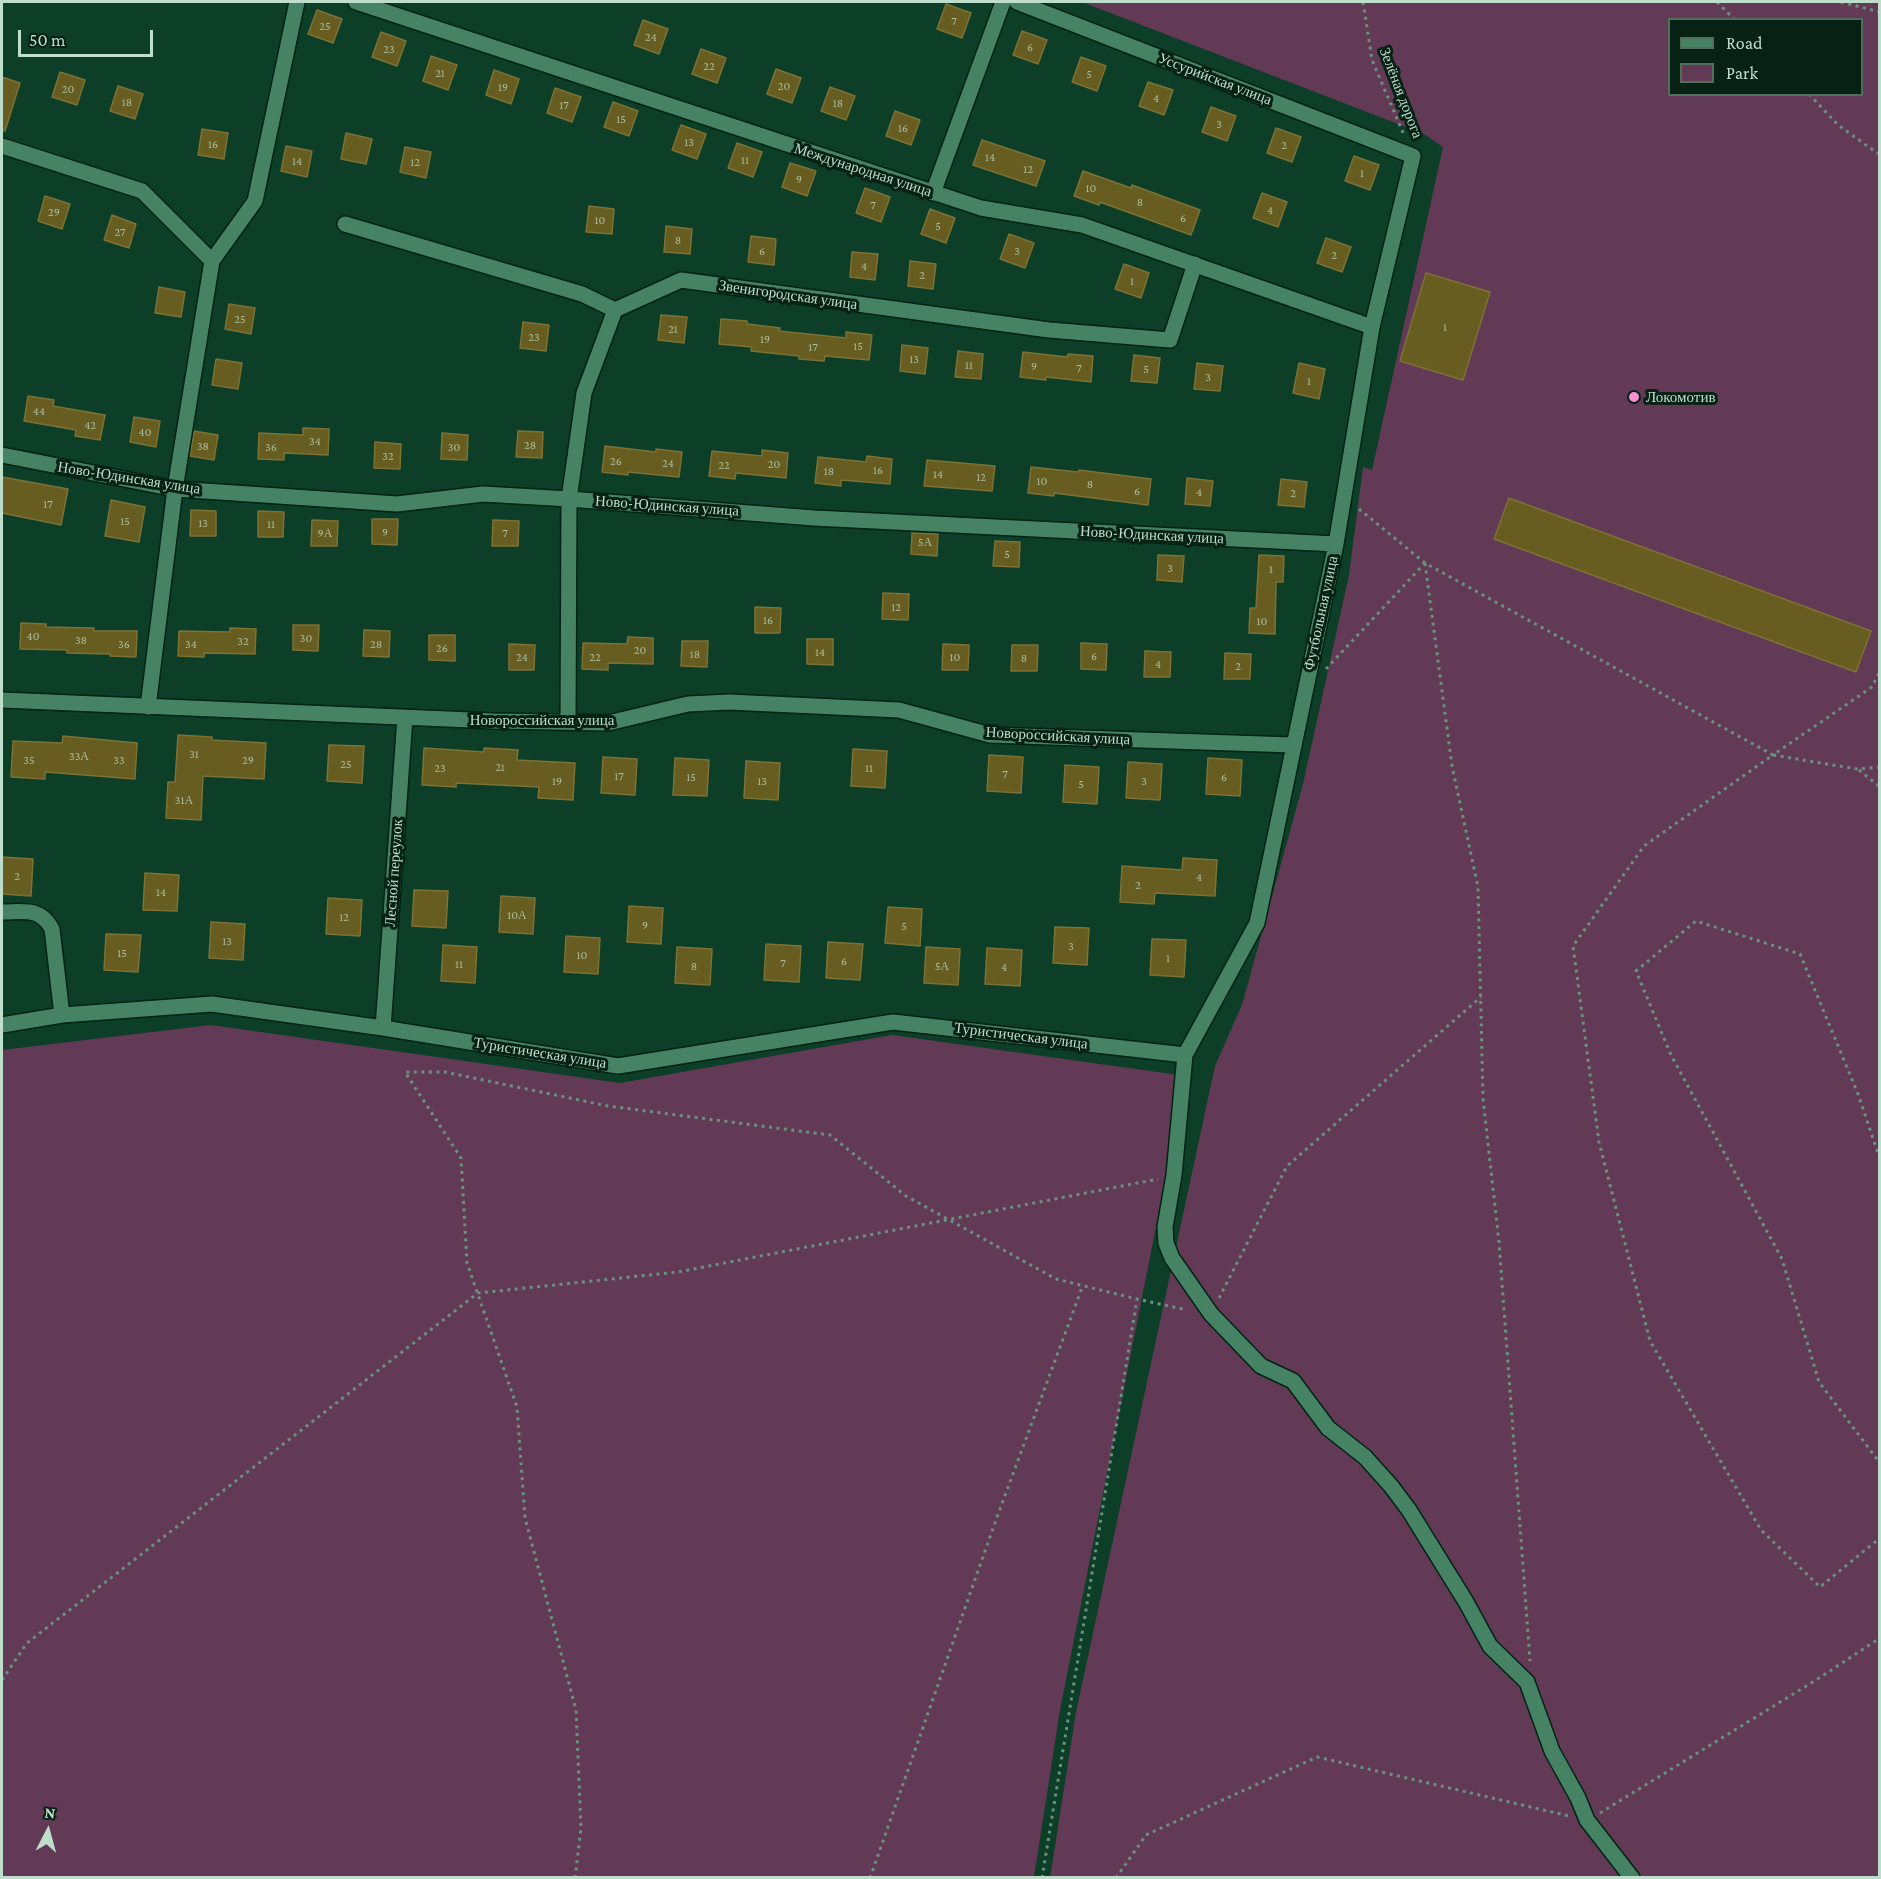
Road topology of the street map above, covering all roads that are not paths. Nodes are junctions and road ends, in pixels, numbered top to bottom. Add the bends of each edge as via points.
1 (297, 2) edge
2 (356, 2) edge
3 (1003, 2) edge
4 (1017, 2) edge
5 (2, 147) edge
6 (1413, 156) joint
7 (933, 193) junction
8 (345, 224) dead end
9 (212, 261) junction
10 (1195, 264) junction
11 (615, 310) junction
12 (1372, 327) junction
13 (2, 455) edge
14 (175, 489) junction
15 (568, 499) junction
16 (1336, 544) junction
17 (2, 700) edge
18 (148, 707) junction
19 (405, 717) junction
20 (568, 722) junction
21 (1293, 745) junction
22 (2, 912) edge
23 (62, 1015) junction
24 (2, 1025) edge
25 (383, 1028) junction
26 (1185, 1055) junction
27 (1632, 1878) edge

1 - 9 street via 255,201
2 - 7 street, Международная улица
3 - 7 street
4 - 6 street, Уссурийская улица
5 - 9 street via 142,191
6 - 12 street, Футбольная улица
7 - 10 street, Международная улица via 981,208 1082,225
8 - 11 street via 582,294
9 - 14 street
10 - 11 street, Звенигородская улица via 1170,340 1049,330 681,280
10 - 12 street, Международная улица
11 - 15 street via 584,393
12 - 16 street, Футбольная улица
13 - 14 street, Ново-Юдинская улица
14 - 15 street, Ново-Юдинская улица via 398,504 483,494
14 - 18 street
15 - 16 street, Ново-Юдинская улица via 814,518
15 - 20 street
16 - 21 street, Футбольная улица
17 - 18 street, Новороссийская улица
18 - 19 street, Новороссийская улица
19 - 20 street, Новороссийская улица
19 - 25 street, Лесной переулок
20 - 21 street, Новороссийская улица via 608,723 688,704 729,702 899,710 990,735
21 - 26 street, Футбольная улица via 1257,923
22 - 23 street via 36,912 46,918 52,929
23 - 24 street, Туристическая улица
23 - 25 street, Туристическая улица via 212,1004
25 - 26 street, Туристическая улица via 618,1066 893,1022
26 - 27 street via 1165,1227 1172,1258 1211,1314 1261,1366 1293,1382 1328,1428 1365,1457 1409,1510 1490,1646 1527,1682 1552,1751 1587,1820

